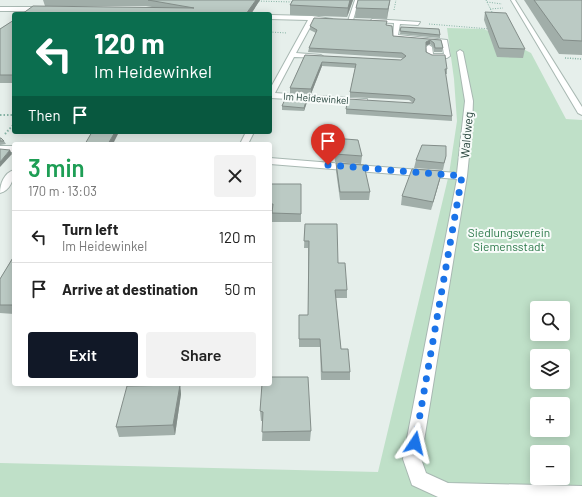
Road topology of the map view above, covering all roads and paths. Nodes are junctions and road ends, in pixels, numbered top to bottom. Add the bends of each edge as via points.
1 (357, 0) edge
2 (486, 0) edge
3 (514, 0) edge
4 (251, 1) edge
5 (259, 1) edge
6 (296, 2) edge
7 (54, 9) edge
8 (0, 10) edge
9 (498, 15) edge
10 (272, 17) edge
11 (312, 18) junction
12 (335, 19) edge
13 (342, 20) edge
14 (350, 20) junction
15 (357, 20) edge
16 (364, 21) edge
17 (395, 22) junction
18 (418, 23) joint
19 (492, 27) edge
20 (429, 47) edge
21 (460, 52) dead end
22 (292, 55) junction
23 (331, 57) edge
24 (272, 92) edge
25 (272, 96) edge
26 (370, 101) edge
27 (582, 113) edge
28 (0, 115) edge
29 (12, 115) edge
30 (12, 126) edge
31 (5, 134) dead end
32 (0, 149) edge
33 (12, 149) edge
34 (272, 161) edge
35 (12, 175) edge
36 (456, 175) junction
37 (0, 190) edge
38 (582, 495) edge

1 - 14 street
2 - 9 path via 492,14
3 - 27 street
4 - 5 path
5 - 6 path
7 - 8 street
10 - 11 street
11 - 12 street
11 - 22 street, Im Heidewinkel
13 - 14 street
14 - 15 street
16 - 17 street
17 - 18 street
17 - 20 street via 395,37 443,40 447,56 430,56
18 - 19 path via 493,29
21 - 36 street, Waldweg via 469,101 468,126
22 - 23 street
22 - 24 street, Im Heidewinkel
25 - 26 street, Im Heidewinkel
28 - 29 path
30 - 31 path
32 - 33 street
34 - 36 street
35 - 37 street
36 - 38 street, Waldweg via 412,458 419,479 448,492

